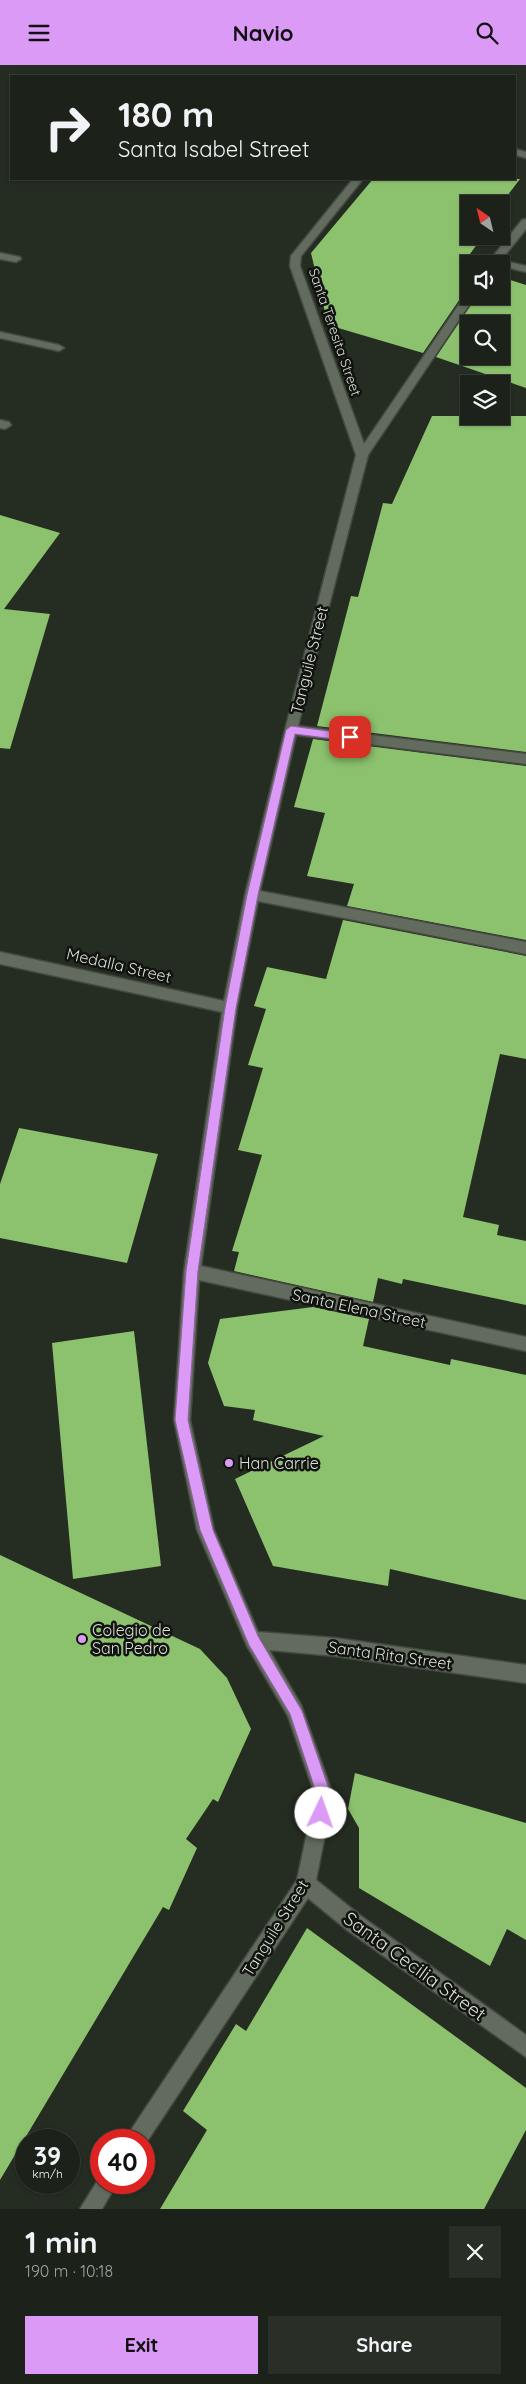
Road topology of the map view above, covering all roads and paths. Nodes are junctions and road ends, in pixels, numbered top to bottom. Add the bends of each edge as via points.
1 (357, 180) edge
2 (526, 222) edge
3 (499, 255) edge
4 (0, 256) edge
5 (16, 259) dead end
6 (510, 266) edge
7 (526, 269) edge
8 (464, 305) edge
9 (0, 335) edge
10 (59, 348) dead end
11 (362, 455) junction
12 (291, 730) junction
13 (526, 759) edge
14 (252, 895) junction
15 (526, 948) edge
16 (0, 958) edge
17 (230, 1008) junction
18 (192, 1271) junction
19 (526, 1344) edge
20 (253, 1640) junction
21 (526, 1674) edge
22 (306, 1884) junction
23 (526, 2047) edge
24 (143, 2129) edge
25 (100, 2194) edge
26 (90, 2209) edge

1 - 11 street, Santa Teresita Street via 296,256 295,266
2 - 3 street
4 - 5 street
6 - 7 street
8 - 11 street, Tanguile Street
9 - 10 street
11 - 12 street, Tanguile Street
12 - 13 street
12 - 14 street, Tanguile Street
14 - 15 street
14 - 17 street, Tanguile Street
16 - 17 street, Medalla Street
17 - 18 street, Tanguile Street
18 - 19 street, Santa Elena Street
18 - 20 street, Tanguile Street via 182,1420 206,1530
20 - 21 street, Santa Rita Street via 335,1647
20 - 22 street, Tanguile Street via 296,1711 324,1795
22 - 23 street, Santa Cecilia Street via 354,1923
22 - 24 street, Tanguile Street
25 - 26 street

